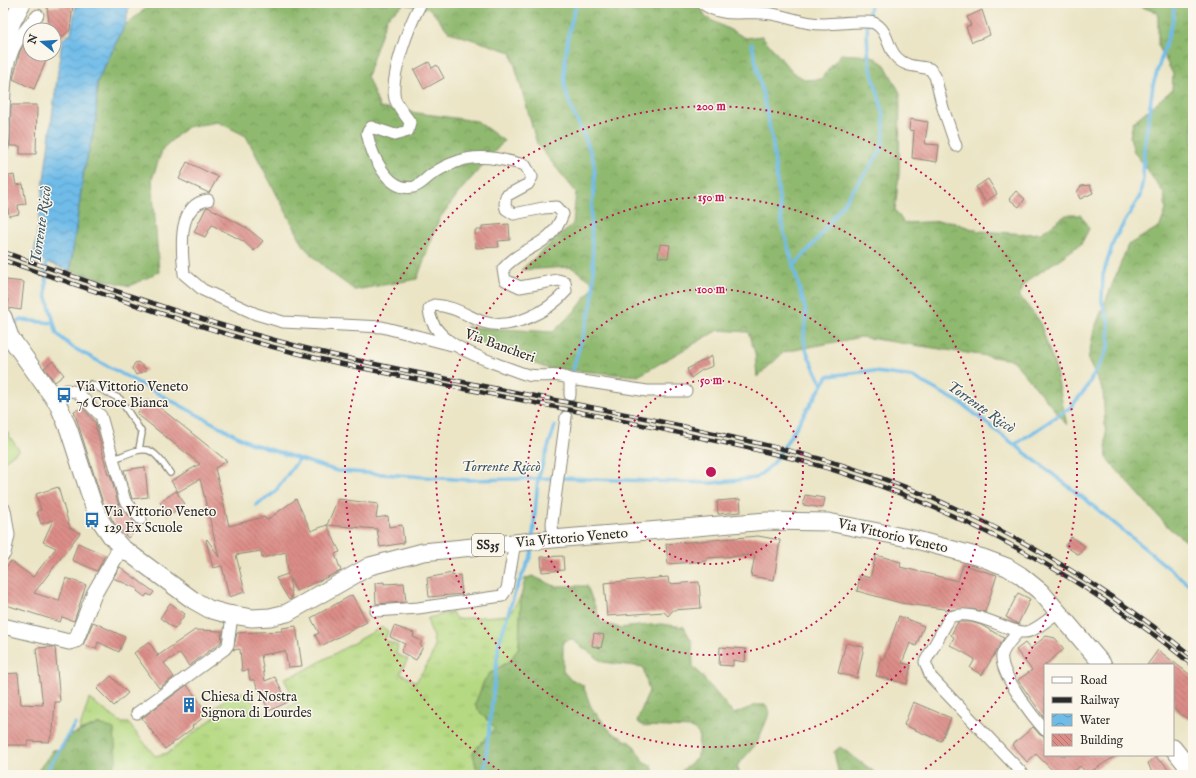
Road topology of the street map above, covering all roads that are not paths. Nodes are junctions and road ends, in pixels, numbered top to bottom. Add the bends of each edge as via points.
1 (22, 3) edge
2 (421, 3) edge
3 (702, 3) edge
4 (38, 15) dead end
5 (3, 48) edge
6 (956, 146) dead end
7 (3, 147) edge
8 (208, 200) dead end
9 (3, 317) edge
10 (456, 346) junction
11 (570, 379) junction
12 (91, 384) dead end
13 (686, 391) dead end
14 (52, 395) junction
15 (570, 395) tunnel mouth
16 (566, 417) tunnel mouth
17 (139, 449) junction
18 (114, 460) junction
19 (170, 473) dead end
20 (3, 510) edge
21 (141, 519) dead end
22 (552, 531) junction
23 (515, 542) junction
24 (121, 547) junction
25 (3, 553) edge
26 (376, 611) dead end
27 (1058, 612) junction
28 (232, 616) junction
29 (3, 626) edge
30 (1018, 632) junction
31 (1102, 664) edge
32 (137, 713) dead end
33 (1044, 729) edge
34 (1175, 750) edge
35 (1193, 773) edge
36 (1024, 775) edge

1 - 5 main road
2 - 10 street, Via Bancheri via 404,43 394,88 396,100 410,122 408,131 395,135 372,127 367,133 370,148 388,179 402,186 415,186 433,173 460,160 490,157 525,165 532,177 528,184 506,196 506,209 514,214 556,208 563,214 546,240 512,258 503,269 505,280 520,287 558,280 565,282 566,291 558,299 512,324 485,322 448,306 434,305 429,309 429,317 438,330
3 - 6 street via 712,11 772,14 821,24 873,23 884,31 890,50 897,58 909,65 930,68 935,76
4 - 7 street via 18,39 11,53 4,96
8 - 10 street via 200,201 190,211 185,222 182,242 184,274 203,290 256,314 283,322 382,327
9 - 14 main road, Via Vittorio Veneto / SS35 via 10,336
10 - 11 street, Via Bancheri via 470,354 529,375 560,374
11 - 13 street, Via Bancheri via 647,391
11 - 15 street
12 - 17 lane via 120,399 142,432
14 - 18 street via 66,390 83,396 101,416
14 - 24 main road, Via Vittorio Veneto / SS35 via 69,430 92,504 100,520
16 - 22 street
17 - 18 lane
17 - 19 lane via 156,453
18 - 21 street via 125,502
20 - 25 street via 7,535
22 - 23 main road, Via Vittorio Veneto / SS35
22 - 27 main road, Via Vittorio Veneto / SS35 via 801,520 842,524 913,539 1007,567 1041,592
23 - 26 street via 507,589 502,596
23 - 28 main road, Via Vittorio Veneto / SS35 via 405,555 370,566 287,614 258,618
24 - 28 main road, Via Vittorio Veneto / SS35 via 193,600
24 - 29 street via 94,594 76,640 69,642
27 - 30 street via 1029,632
27 - 31 main road, Via Vittorio Veneto / SS35
28 - 32 street via 228,645 225,649
30 - 33 street via 1002,656 1005,674 1033,717
30 - 36 street via 974,615 950,616 925,662 930,677
34 - 35 main road

